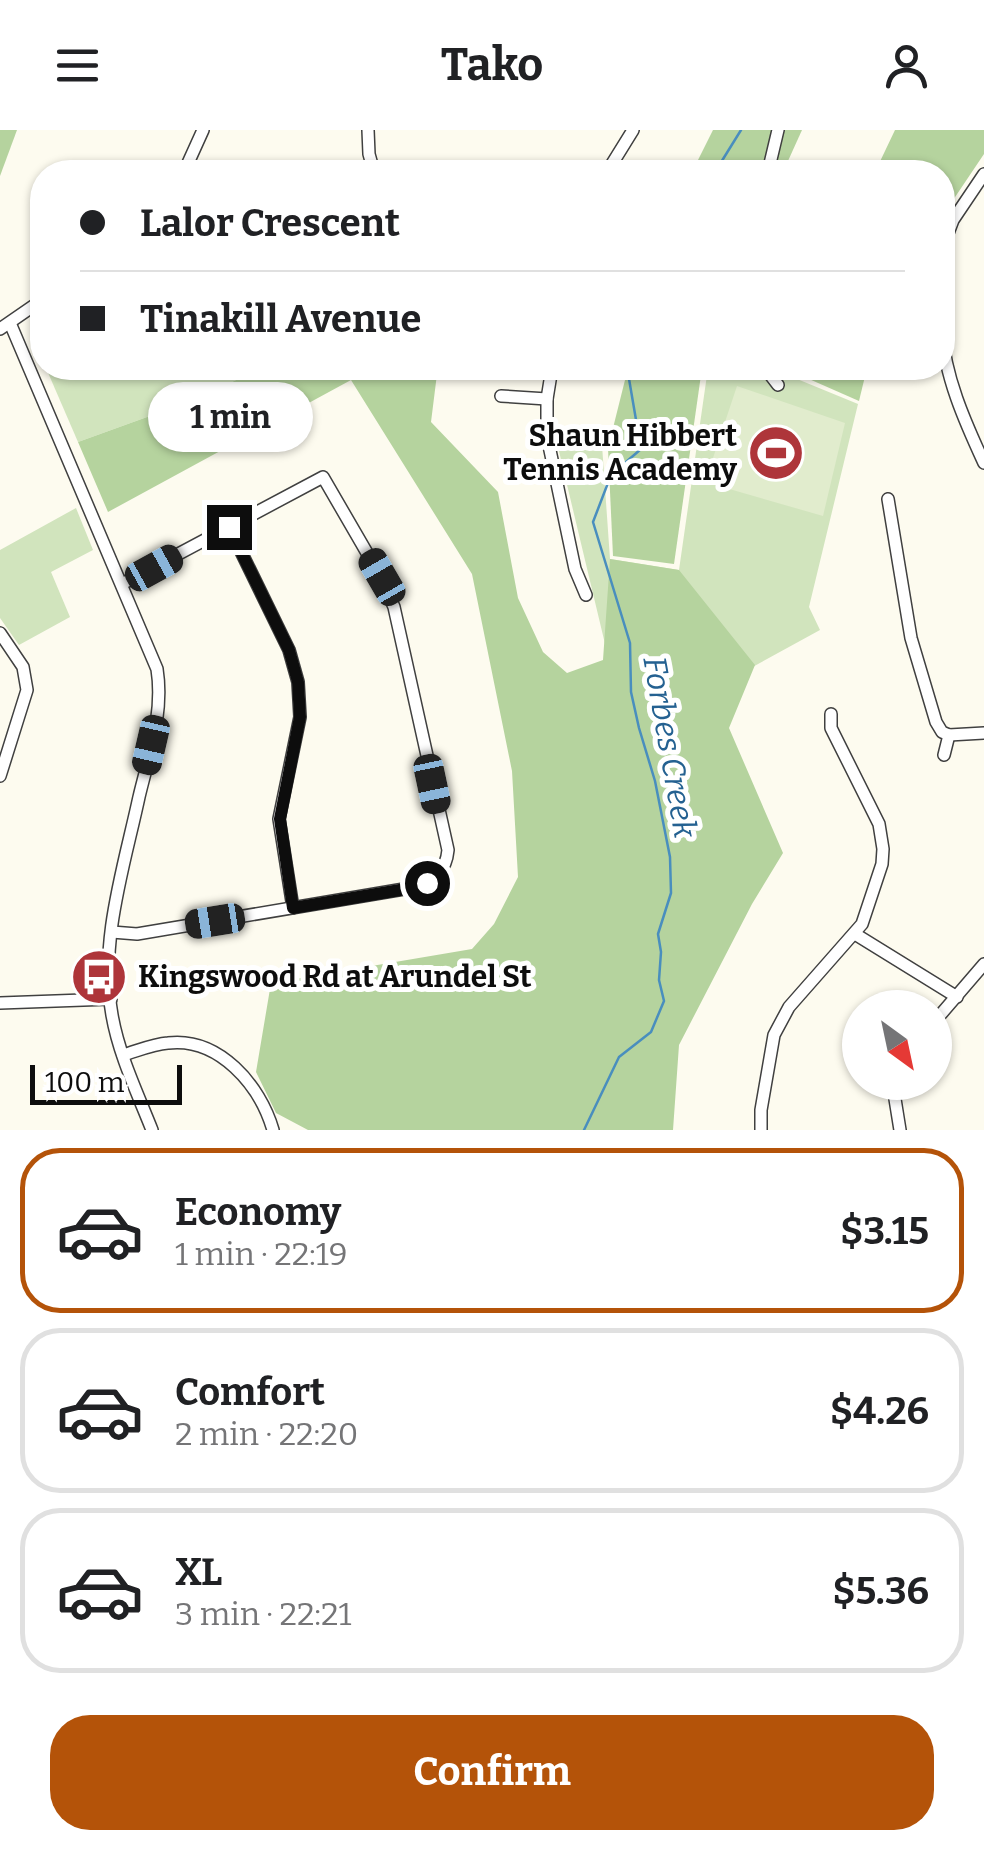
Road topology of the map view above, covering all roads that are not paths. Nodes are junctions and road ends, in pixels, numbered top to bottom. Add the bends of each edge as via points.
1 (203, 130) edge
2 (368, 130) edge
3 (778, 130) edge
4 (631, 131) edge
5 (189, 160) edge
6 (371, 160) edge
7 (614, 160) edge
8 (771, 160) edge
9 (984, 174) edge
10 (955, 217) edge
11 (30, 308) edge
12 (5, 326) edge
13 (550, 380) edge
14 (774, 380) edge
15 (952, 380) edge
16 (778, 385) dead end
17 (501, 396) dead end
18 (546, 400) junction
19 (984, 463) edge
20 (888, 499) dead end
21 (229, 527) junction
22 (122, 584) junction
23 (586, 595) dead end
24 (0, 632) edge
25 (831, 714) dead end
26 (984, 733) edge
27 (950, 734) junction
28 (944, 755) dead end
29 (0, 776) edge
30 (293, 908) junction
31 (112, 932) junction
32 (855, 934) junction
33 (984, 964) edge
34 (957, 997) junction
35 (110, 1000) junction
36 (952, 1002) edge
37 (0, 1003) edge
38 (123, 1056) junction
39 (895, 1100) edge
40 (152, 1130) edge
41 (273, 1130) edge
42 (761, 1130) edge
43 (900, 1130) edge

1 - 5 street
2 - 6 street
3 - 8 street
4 - 7 street
9 - 10 street
11 - 12 street
12 - 22 street
13 - 18 street
14 - 16 street
15 - 19 street
17 - 18 street
18 - 23 street via 549,448
20 - 27 street via 911,638 936,722
21 - 22 street
21 - 30 street via 298,682 300,717 280,819
21 - 30 street via 323,477 388,592 448,850 446,865 427,883
22 - 31 street via 153,656 160,698
24 - 29 street via 23,668 27,690
25 - 32 street via 831,728 882,836 882,864
26 - 27 street
27 - 28 street
30 - 31 street via 137,934
31 - 35 street
32 - 34 street
32 - 42 street via 774,1035
33 - 34 street
34 - 36 street
35 - 37 street
35 - 38 street
38 - 40 street
38 - 41 street via 164,1043 216,1052 256,1090
39 - 43 street

